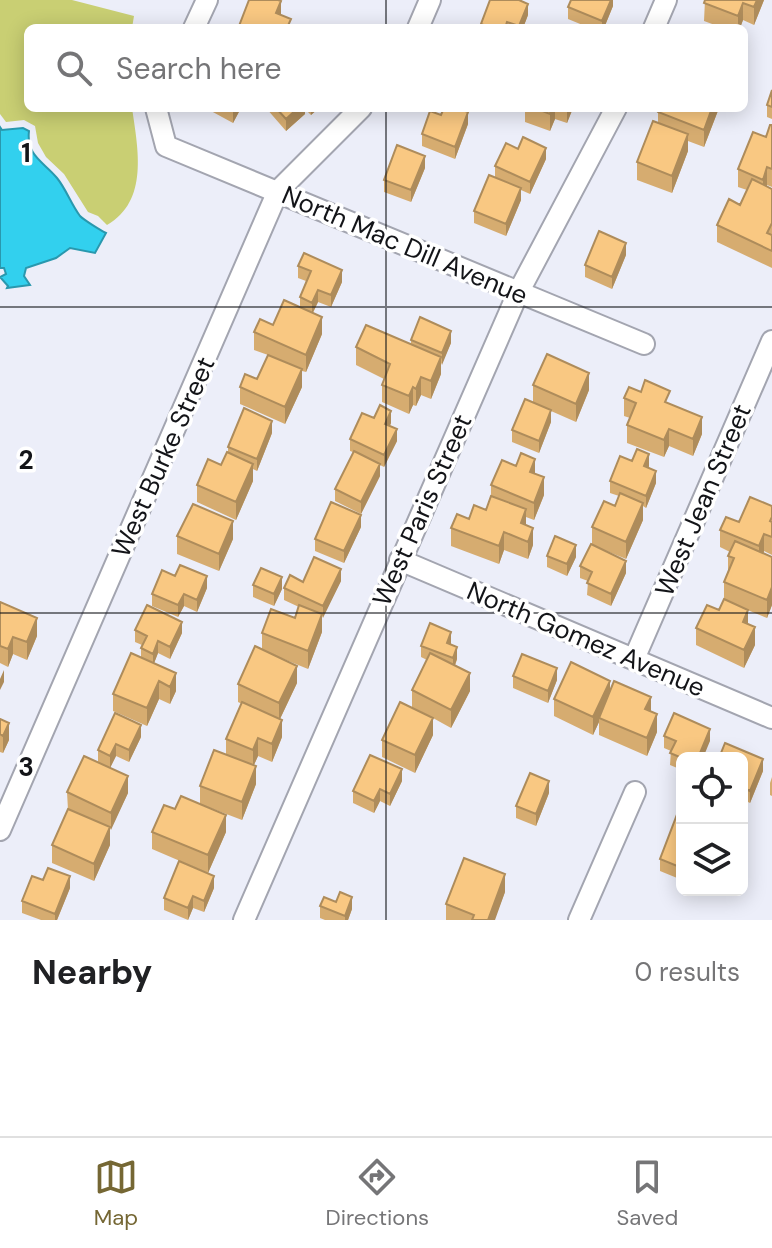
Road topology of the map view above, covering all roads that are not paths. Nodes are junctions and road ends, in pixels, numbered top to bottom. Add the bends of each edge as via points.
1 (207, 0) edge
2 (430, 0) edge
3 (666, 0) edge
4 (196, 24) edge
5 (420, 24) edge
6 (656, 24) edge
7 (157, 112) edge
8 (357, 112) edge
9 (614, 112) edge
10 (278, 191) junction
11 (518, 293) junction
12 (772, 341) edge
13 (644, 344) dead end
14 (400, 560) junction
15 (634, 659) junction
16 (772, 718) edge
17 (635, 792) dead end
18 (0, 830) edge
19 (244, 920) edge
20 (579, 920) edge

1 - 4 street
2 - 5 street
3 - 6 street
7 - 10 street, North Mac Dill Avenue via 166,146
8 - 10 street, West Burke Street
9 - 11 street, West Paris Street
10 - 11 street, North Mac Dill Avenue
10 - 18 street, West Burke Street
11 - 13 street, North Mac Dill Avenue
11 - 14 street, West Paris Street
12 - 15 street, West Jean Street
14 - 15 street, North Gomez Avenue
14 - 19 street, West Paris Street
15 - 16 street, North Gomez Avenue
17 - 20 street

